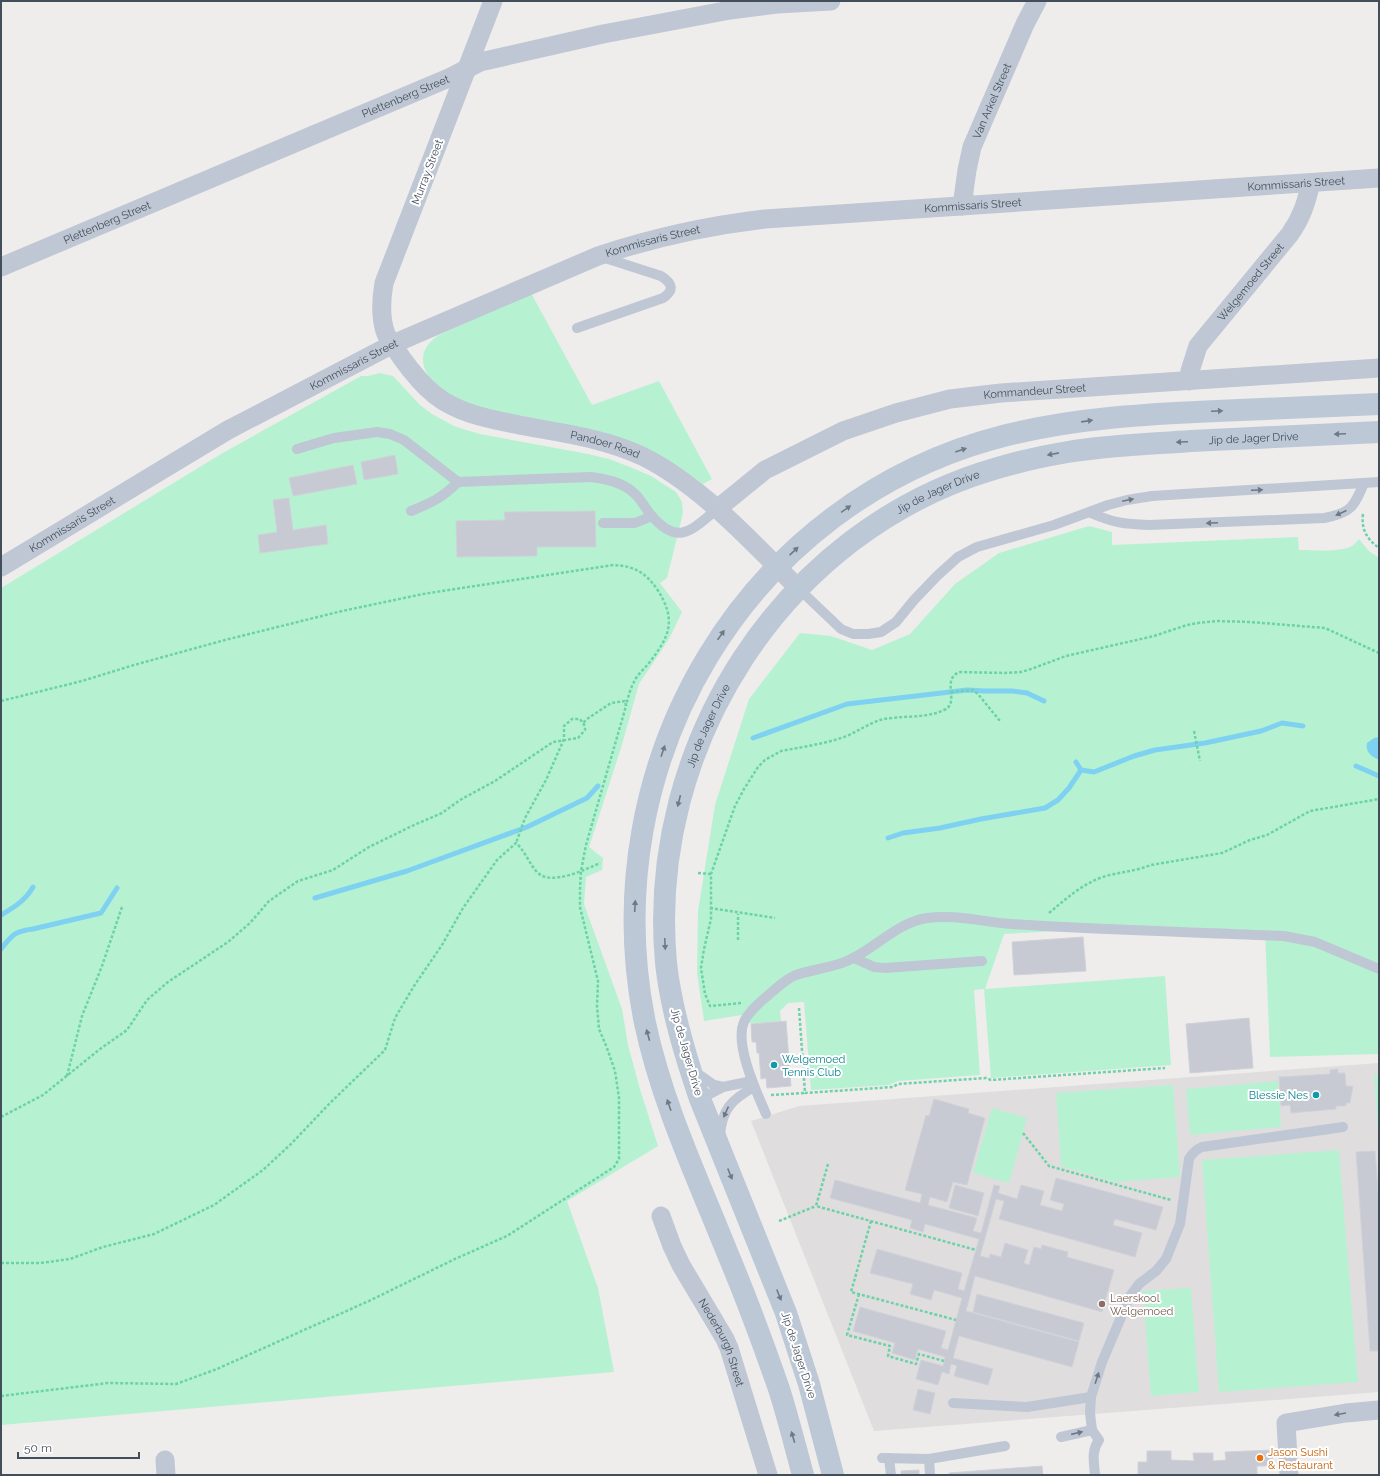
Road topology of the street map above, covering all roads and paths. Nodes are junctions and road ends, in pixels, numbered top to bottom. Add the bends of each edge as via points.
1 (493, 1) edge
2 (831, 1) edge
3 (1036, 1) edge
4 (467, 68) junction
5 (1379, 178) edge
6 (1311, 182) junction
7 (962, 206) junction
8 (598, 256) junction
9 (1, 267) edge
10 (577, 328) dead end
11 (393, 344) junction
12 (1379, 368) edge
13 (1189, 381) junction
14 (1379, 404) edge
15 (1379, 432) edge
16 (297, 449) dead end
17 (458, 482) junction
18 (1379, 482) edge
19 (1364, 483) junction
20 (1357, 500) junction
21 (717, 509) junction
22 (411, 511) dead end
23 (1091, 513) junction
24 (652, 516) junction
25 (603, 523) dead end
26 (1379, 548) edge
27 (1, 567) edge
28 (777, 567) junction
29 (799, 589) junction
30 (1379, 653) edge
31 (951, 692) junction
32 (1, 701) edge
33 (626, 706) junction
34 (1000, 720) dead end
35 (583, 723) junction
36 (1194, 731) dead end
37 (564, 739) junction
38 (1200, 761) dead end
39 (1379, 799) edge
40 (516, 843) junction
41 (600, 863) dead end
42 (581, 871) junction
43 (698, 873) dead end
44 (711, 874) junction
45 (122, 907) dead end
46 (710, 908) junction
47 (738, 914) junction
48 (1046, 916) dead end
49 (775, 918) dead end
50 (738, 940) dead end
51 (854, 958) junction
52 (982, 961) dead end
53 (1379, 969) edge
54 (762, 1000) junction
55 (799, 1008) dead end
56 (689, 1067) junction
57 (1165, 1068) dead end
58 (67, 1076) junction
59 (723, 1087) junction
60 (755, 1088) junction
61 (805, 1093) junction
62 (700, 1099) junction
63 (766, 1114) dead end
64 (1, 1117) edge
65 (1343, 1126) dead end
66 (1023, 1133) dead end
67 (722, 1154) junction
68 (828, 1164) dead end
69 (1183, 1203) junction
70 (816, 1206) junction
71 (661, 1216) dead end
72 (779, 1221) dead end
73 (871, 1221) junction
74 (976, 1250) dead end
75 (1, 1263) edge
76 (859, 1294) junction
77 (745, 1297) junction
78 (956, 1320) dead end
79 (944, 1361) dead end
80 (1, 1396) edge
81 (1091, 1397) junction
82 (953, 1403) dead end
83 (1379, 1410) edge
84 (1092, 1430) junction
85 (1061, 1437) dead end
86 (1005, 1446) dead end
87 (929, 1459) junction
88 (768, 1475) edge
89 (803, 1475) edge
90 (833, 1475) edge
91 (891, 1475) edge
92 (930, 1475) edge
93 (1095, 1475) edge
94 (1289, 1475) edge

1 - 4 street, Murray Street
2 - 4 street, Plettenberg Street via 730,10 603,34 480,62
3 - 7 street, Van Arkel Street via 972,147 966,170
4 - 9 street, Plettenberg Street
4 - 11 street, Murray Street via 384,283 382,317 386,335
5 - 6 street, Kommissaris Street
6 - 7 street, Kommissaris Street
6 - 13 street, Welgemoed Street via 1300,220 1198,346
7 - 8 street, Kommissaris Street via 729,223 662,237
8 - 10 lane via 662,276 669,281 669,294
8 - 11 street, Kommissaris Street
11 - 21 street, Pandoer Road via 422,384 449,405 487,419 609,443 643,456 676,476
11 - 27 street, Kommissaris Street via 228,430
12 - 13 street, Kommandeur Street
13 - 21 street, Kommandeur Street via 1001,393 950,400 896,413 843,431 765,470
28 -> 14 main road via 814,532 863,497 916,467 1005,436 1069,424 1135,416
15 -> 29 main road, Jip de Jager Drive via 1118,446 1070,451 1001,467 955,482 899,510 858,537
16 - 17 lane via 358,434 390,434 404,440
17 - 22 lane via 445,495
17 - 24 lane via 591,478 608,480 634,493
18 - 19 lane
19 - 20 lane
23 -> 19 lane via 1108,505 1152,496
20 -> 23 lane via 1343,514 1288,520 1149,525 1123,524
20 - 26 path via 1363,507 1362,521 1366,535
21 - 24 lane via 686,532 673,533
21 - 28 street, Pandoer Road
23 - 29 lane via 977,547 958,557 937,576 896,622 881,632 853,634 841,629
24 - 25 lane via 635,523
28 - 29 street, Pandoer Road
77 -> 28 main road via 681,1138 658,1072 640,992 634,919 636,878 645,814 664,748 684,700 716,643
29 -> 56 main road, Jip de Jager Drive via 755,639 724,687 696,747 675,818 668,853 665,892 666,963
30 - 31 path via 1325,628 1218,621 1192,624 1154,636 1066,656 1021,672 960,672 952,677
31 - 34 path via 973,690
31 - 44 path via 948,707 944,710 878,721 843,737 782,751 765,760 758,767 735,806
32 - 33 path via 342,611 423,594 614,565 633,567 651,580 666,606 670,624 667,635 634,682
33 - 35 path via 625,701 611,702
33 - 42 path via 586,845
35 - 37 path via 585,730 578,738
35 - 37 path via 572,719 566,723
36 - 38 path
37 - 40 path via 546,780 525,818
37 - 58 path via 553,742 442,813 369,847 333,870 298,881 270,902 228,942 168,982 147,1000 128,1030
39 - 48 path via 1310,811 1268,835 1222,853 1151,865 1104,877 1073,893
40 - 42 path via 524,850 539,874 546,878 558,878
40 - 75 path via 497,860 463,908 396,1018 385,1050 263,1170 214,1205 154,1234 70,1258 41,1263
41 - 42 path
42 - 80 path via 580,907 598,981 599,1029 615,1071 619,1098 619,1158 614,1167 507,1236 217,1369 176,1384 108,1383
43 - 44 path
44 - 46 path
45 - 58 path via 82,1016
46 - 47 path
46 - 54 path via 711,919 701,968 705,994 710,1006 751,1004
47 - 49 path
47 - 50 path
51 - 52 lane via 874,967 885,968
51 - 53 lane via 897,928 927,918 942,917 1010,924 1284,936 1315,942
51 - 54 lane via 788,979
54 - 60 lane via 746,1018 741,1031
55 - 61 path
56 - 59 lane via 714,1085
56 - 62 main road, Jip de Jager Drive
57 - 61 path via 991,1080 979,1078
58 - 64 path via 43,1095
59 - 60 lane
59 - 62 lane
60 - 61 path
60 - 63 lane
60 -> 67 lane via 735,1098 726,1110 721,1125
62 - 67 main road, Jip de Jager Drive
62 - 77 main road via 689,1116 690,1129 736,1244
65 - 69 lane via 1196,1149 1189,1159
66 - 69 path via 1049,1166
67 -> 90 main road, Jip de Jager Drive via 786,1313 809,1384
68 - 70 path
81 -> 69 lane via 1102,1362 1130,1296 1166,1259 1180,1224
70 - 72 path
70 - 73 path
71 - 88 street, Nederburgh Street via 681,1265 729,1348
73 - 74 path
73 - 76 path via 852,1292
76 - 78 path
76 - 79 path via 847,1335 890,1346 888,1356 916,1364 919,1354
89 -> 77 main road via 780,1392
81 - 82 lane via 1027,1407
81 - 84 lane
83 -> 94 street via 1286,1423
85 -> 84 lane
84 - 93 lane via 1099,1440 1093,1452
86 - 87 lane
87 - 91 lane via 885,1458
87 - 92 lane

